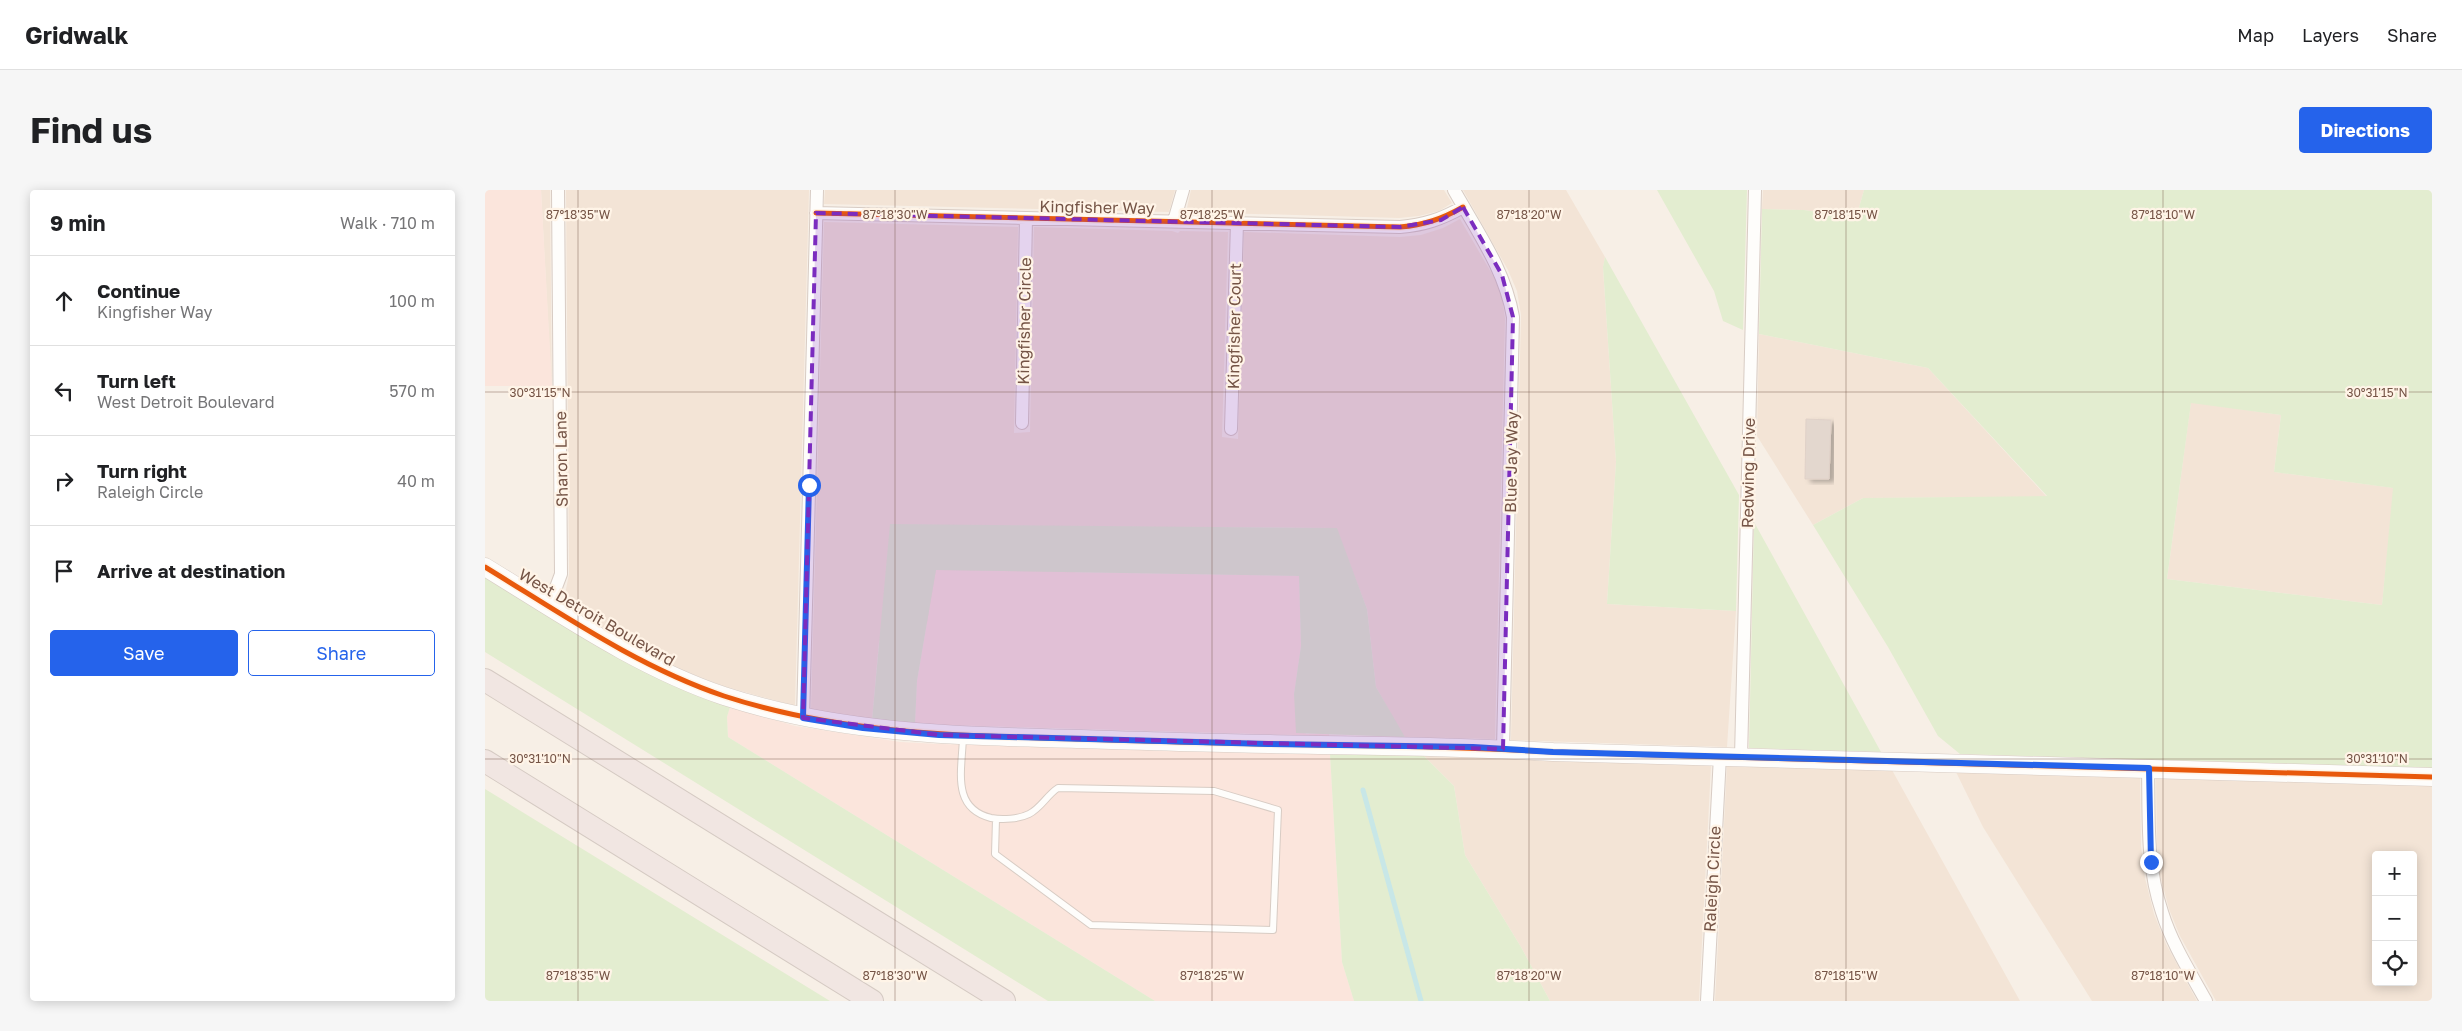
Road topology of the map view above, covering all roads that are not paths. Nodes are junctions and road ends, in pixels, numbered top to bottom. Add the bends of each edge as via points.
1 (558, 190) edge
2 (817, 190) edge
3 (1183, 190) edge
4 (1454, 190) edge
5 (1755, 190) edge
6 (1463, 207) junction
7 (816, 213) junction
8 (1026, 218) junction
9 (1174, 221) junction
10 (1237, 223) junction
11 (1022, 423) dead end
12 (1231, 429) dead end
13 (485, 567) edge
14 (549, 606) junction
15 (485, 680) edge
16 (803, 718) junction
17 (963, 736) junction
18 (1503, 749) junction
19 (1720, 756) junction
20 (1741, 757) junction
21 (485, 760) edge
22 (2149, 768) junction
23 (485, 773) edge
24 (2432, 777) edge
25 (525, 785) junction
26 (996, 819) junction
27 (872, 1001) edge
28 (1004, 1001) edge
29 (1707, 1001) edge
30 (2206, 1001) edge

1 - 14 street, Sharon Lane via 561,574
2 - 7 street
3 - 9 street
4 - 6 street, Blue Jay Way
5 - 20 street, Redwing Drive
6 - 10 street, Kingfisher Way via 1441,220 1421,226
6 - 18 street, Blue Jay Way via 1502,275 1513,317
7 - 8 street, Kingfisher Way
7 - 16 street
8 - 9 street, Kingfisher Way
8 - 11 street, Kingfisher Circle
9 - 10 street, Kingfisher Way
10 - 12 street, Kingfisher Court
13 - 14 street, West Detroit Boulevard
14 - 16 street, West Detroit Boulevard via 621,650 680,678 756,706
15 - 28 highway
16 - 17 street, West Detroit Boulevard via 901,732
17 - 18 street, West Detroit Boulevard
17 - 26 lane via 964,801 975,812
18 - 19 street, West Detroit Boulevard
19 - 20 street, West Detroit Boulevard
19 - 29 street, Raleigh Circle
20 - 22 street, West Detroit Boulevard
21 - 25 highway
22 - 24 street, West Detroit Boulevard
22 - 30 street via 2149,846 2153,877 2173,940
23 - 25 highway
25 - 27 highway
26 - 26 lane via 1030,814 1058,788 1214,791 1278,810 1273,930 1091,925 995,854

